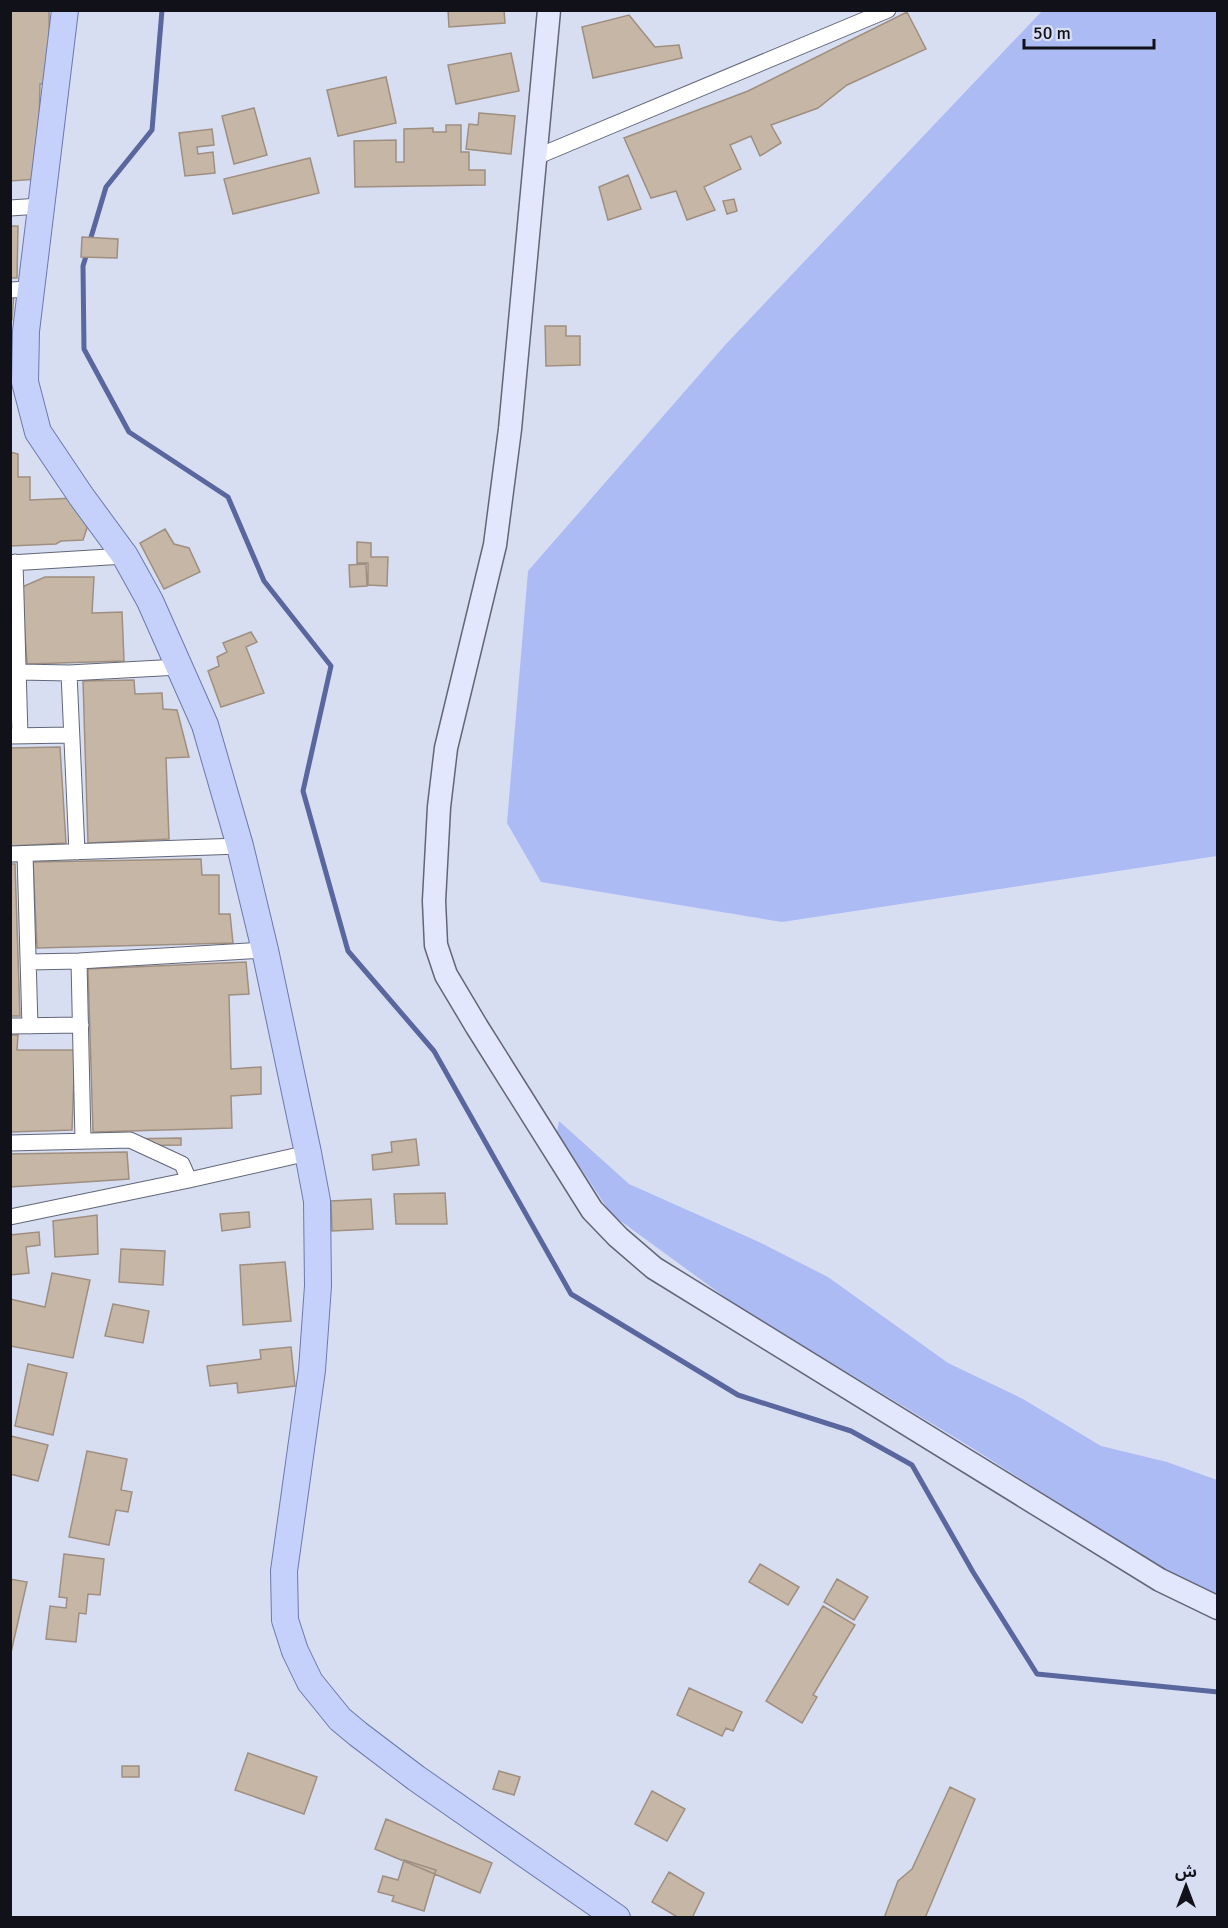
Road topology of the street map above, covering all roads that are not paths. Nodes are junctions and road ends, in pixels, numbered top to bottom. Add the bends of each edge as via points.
1 (65, 10) edge
2 (888, 10) edge
3 (552, 11) edge
4 (536, 157) junction
5 (40, 206) junction
6 (10, 208) edge
7 (21, 290) edge
8 (125, 556) junction
9 (13, 563) edge
10 (179, 667) junction
11 (19, 672) junction
12 (69, 673) junction
13 (71, 735) junction
14 (15, 736) edge
15 (240, 846) junction
16 (76, 852) junction
17 (18, 854) edge
18 (265, 950) junction
19 (79, 961) junction
20 (28, 962) junction
21 (81, 1025) junction
22 (10, 1026) edge
23 (30, 1026) junction
24 (83, 1141) junction
25 (10, 1143) edge
26 (308, 1153) junction
27 (189, 1180) junction
28 (10, 1217) edge
29 (1218, 1608) edge
30 (617, 1917) edge

1 - 5 main road
2 - 4 street
3 - 4 main road
4 - 29 main road via 495,545 446,748 439,807 434,902 436,945 446,975 592,1210 654,1268 1160,1580
5 - 6 street
5 - 7 main road
7 - 8 main road via 26,332 25,382 38,432
8 - 9 street
8 - 10 main road
9 - 11 street
10 - 12 street
10 - 15 main road via 205,725
11 - 12 street
11 - 14 street
12 - 13 street
13 - 14 street
13 - 16 street
15 - 16 street
15 - 18 main road
16 - 17 street
17 - 20 street
18 - 19 street
18 - 26 main road
19 - 20 street
19 - 21 street
20 - 23 street
21 - 23 street
21 - 24 street
22 - 23 street
24 - 25 street
24 - 27 street via 130,1140 182,1164
26 - 27 street
26 - 30 main road via 316,1201 318,1286 312,1370 284,1571 285,1620 295,1651 310,1682 340,1719 358,1734
27 - 28 street

